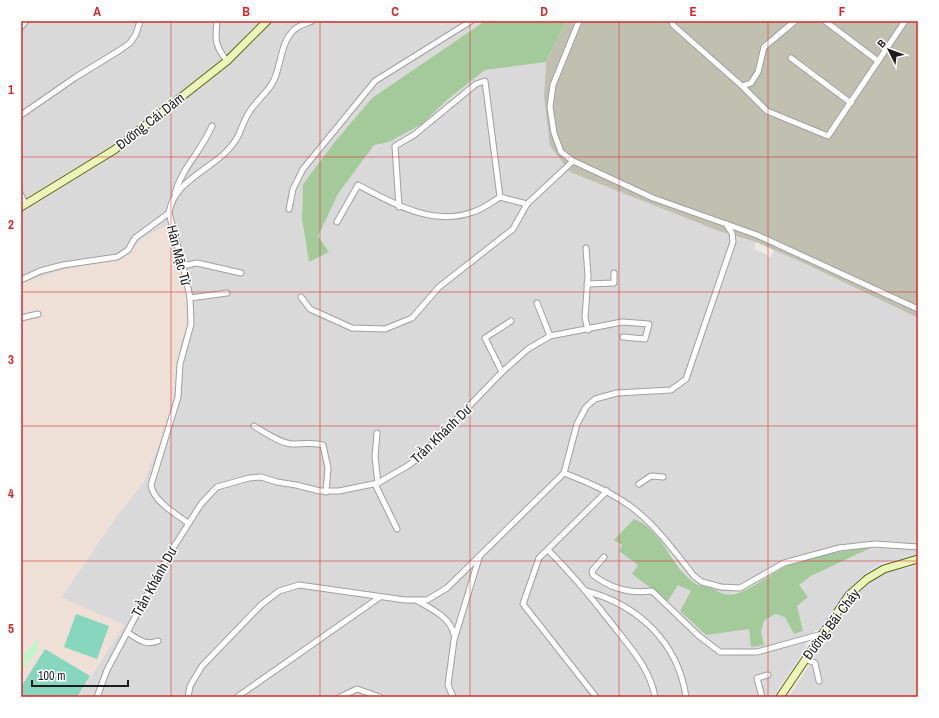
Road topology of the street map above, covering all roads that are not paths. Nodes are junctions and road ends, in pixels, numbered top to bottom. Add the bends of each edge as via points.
1 (26, 21) edge
2 (140, 21) edge
3 (217, 21) edge
4 (267, 21) edge
5 (312, 21) edge
6 (471, 21) edge
7 (579, 21) edge
8 (672, 21) edge
9 (795, 21) edge
10 (825, 21) edge
11 (905, 21) edge
12 (21, 27) edge
13 (790, 58) dead end
14 (227, 61) junction
15 (878, 61) junction
16 (742, 86) junction
17 (851, 103) junction
18 (21, 114) edge
19 (212, 126) dead end
20 (573, 161) junction
21 (175, 194) junction
22 (21, 195) edge
23 (500, 198) junction
24 (527, 204) junction
25 (23, 205) edge
26 (399, 207) junction
27 (289, 209) dead end
28 (169, 213) junction
29 (337, 222) dead end
30 (726, 224) junction
31 (586, 248) dead end
32 (182, 266) junction
33 (240, 273) dead end
34 (614, 273) dead end
35 (21, 280) edge
36 (587, 284) junction
37 (227, 294) dead end
38 (301, 297) dead end
39 (190, 298) junction
40 (537, 303) dead end
41 (918, 309) edge
42 (38, 314) dead end
43 (21, 318) edge
44 (511, 321) dead end
45 (588, 330) junction
46 (550, 336) junction
47 (623, 337) dead end
48 (502, 372) junction
49 (254, 426) dead end
50 (377, 433) dead end
51 (564, 472) junction
52 (663, 477) dead end
53 (376, 483) junction
54 (639, 484) dead end
55 (606, 491) junction
56 (326, 492) junction
57 (188, 523) junction
58 (397, 529) dead end
59 (918, 547) edge
60 (548, 550) junction
61 (479, 557) junction
62 (604, 557) dead end
63 (918, 560) edge
64 (586, 591) junction
65 (380, 597) junction
66 (417, 600) junction
67 (127, 632) junction
68 (822, 634) junction
69 (454, 640) junction
70 (158, 641) dead end
71 (805, 659) junction
72 (768, 675) dead end
73 (819, 681) dead end
74 (97, 697) edge
75 (188, 697) edge
76 (237, 697) edge
77 (340, 697) edge
78 (380, 697) edge
79 (453, 697) edge
80 (596, 697) edge
81 (655, 697) edge
82 (686, 697) edge
83 (762, 697) edge
84 (780, 697) edge

1 - 12 street
2 - 18 street via 130,43
3 - 14 street via 218,49
4 - 14 street, Đường Cái Dăm
5 - 21 street via 292,32 284,46 269,89 250,110 230,149
6 - 27 street via 374,81 303,169 293,188
7 - 20 street via 554,85 550,107 554,133 561,152
8 - 16 street via 673,25
9 - 16 street via 764,47 758,72 751,83
10 - 15 street
11 - 15 street
13 - 17 street
14 - 25 street, Đường Cái Dăm via 114,150
15 - 17 street
16 - 17 street via 767,111 828,136
19 - 21 street, Hàn Mặc Tử via 183,173
20 - 24 street
20 - 30 street via 653,198
21 - 28 street, Hàn Mặc Tử
22 - 25 street
23 - 24 street
23 - 26 street via 473,212 444,218
23 - 26 street via 485,81 476,84 414,135 396,146
24 - 38 street via 513,229 440,287 412,318 385,329 352,328 310,309
26 - 29 street via 358,185
28 - 32 street, Hàn Mặc Tử
28 - 35 street via 135,238 128,250 117,257 63,265 40,271
30 - 41 street via 757,235
30 - 51 street via 732,233 733,242 686,379 671,390 617,394 595,399 586,407 577,424
31 - 36 street
32 - 33 street via 198,263
32 - 39 street, Hàn Mặc Tử
34 - 36 street via 614,283
36 - 45 street via 585,318
37 - 39 street
39 - 57 street, Hàn Mặc Tử via 191,324 180,364 178,397 151,485 152,491 161,501
40 - 46 street
42 - 43 street
44 - 48 street via 485,338
45 - 46 street, Trần Khánh Dư
45 - 47 street, Trần Khánh Dư via 622,322 649,324 645,339
46 - 48 street, Trần Khánh Dư via 528,349
48 - 53 street, Trần Khánh Dư via 422,455
49 - 56 street via 280,441 323,445 328,468
50 - 53 street
51 - 55 street
51 - 61 street
52 - 54 street via 650,476
53 - 56 street, Trần Khánh Dư
53 - 58 street
55 - 59 street via 630,506 652,526 694,576 702,582 721,587 740,588 784,563 839,548 875,544
55 - 60 street
56 - 57 street, Trần Khánh Dư via 261,477 249,478 217,487
57 - 67 street, Trần Khánh Dư
60 - 64 street
60 - 80 street via 539,558 535,567 524,604
61 - 66 street via 447,588 427,600
61 - 69 street
62 - 68 street via 592,571 593,575 606,584 637,593 652,592 720,652 757,652
63 - 68 street, Đường Bãi Cháy via 884,569 867,579 849,595
64 - 81 street via 635,653 649,677
64 - 82 street via 602,595 630,608 648,624 669,650 681,674
65 - 66 street
65 - 75 street via 299,585 279,591 261,605 202,666 190,686
65 - 76 street
66 - 69 street via 440,614 455,634
67 - 70 street via 143,643 151,644
67 - 74 street, Trần Khánh Dư via 107,670
68 - 71 street, Đường Bãi Cháy
69 - 79 street via 448,685
71 - 73 street via 814,663
71 - 84 street, Đường Bãi Cháy
72 - 83 street via 758,678
77 - 78 street via 357,689

